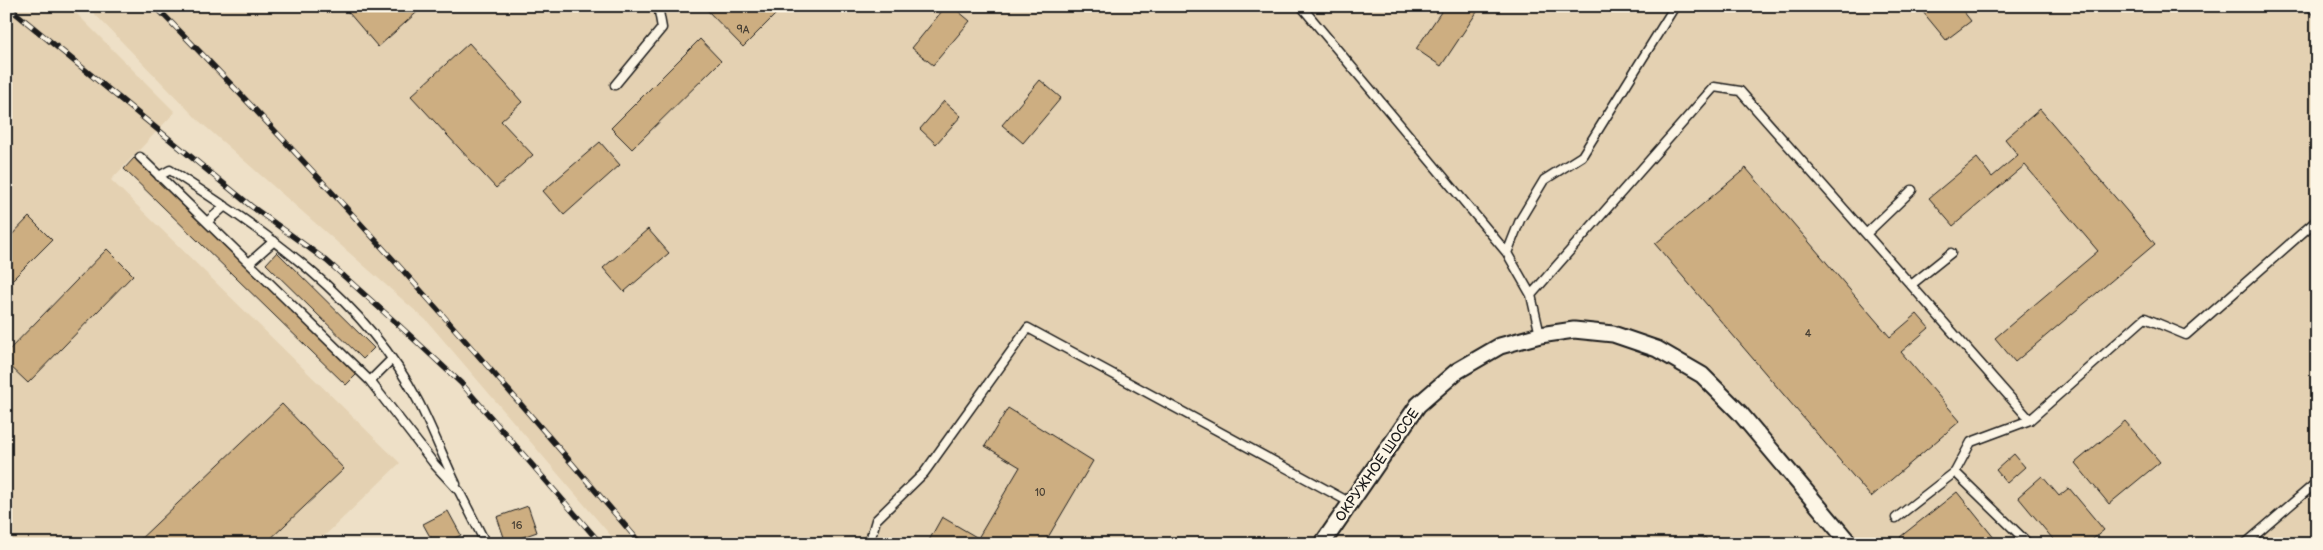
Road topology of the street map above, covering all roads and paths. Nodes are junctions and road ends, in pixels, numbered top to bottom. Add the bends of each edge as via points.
1 (658, 6) edge
2 (1302, 6) edge
3 (1675, 6) edge
4 (2310, 6) edge
5 (2317, 12) edge
6 (615, 85) dead end
7 (140, 157) dead end
8 (160, 176) junction
9 (1912, 190) dead end
10 (225, 206) junction
11 (2317, 220) edge
12 (207, 222) junction
13 (1866, 234) junction
14 (274, 241) junction
15 (1506, 253) junction
16 (1951, 253) dead end
17 (249, 263) junction
18 (1911, 286) junction
19 (1532, 295) junction
20 (1540, 335) junction
21 (392, 359) junction
22 (370, 381) junction
23 (2030, 420) junction
24 (1954, 472) junction
25 (2317, 482) edge
26 (459, 491) junction
27 (1350, 503) junction
28 (1896, 518) dead end
29 (486, 544) edge
30 (869, 544) edge
31 (1322, 544) edge
32 (1850, 544) edge
33 (2029, 544) edge
34 (2245, 544) edge

1 - 6 lane via 662,28
2 - 15 lane
3 - 15 lane via 1582,156 1544,180 1520,220
4 - 5 lane
7 - 8 lane
8 - 10 lane via 170,170
8 - 12 lane
9 - 13 lane
10 - 12 lane
10 - 14 lane
11 - 23 lane via 2186,335 2145,318
12 - 17 lane
13 - 18 lane
13 - 19 lane via 1740,91 1714,88
14 - 17 lane
14 - 21 lane via 315,272 356,312
15 - 19 lane
16 - 18 lane
17 - 22 lane
18 - 23 lane
19 - 20 lane
20 - 27 street, ОКРУЖНОЕ ШОССЕ via 1500,346 1458,371 1418,405
20 - 32 street, ОКРУЖНОЕ ШОССЕ via 1574,330 1613,334 1657,349 1702,375 1740,413
21 - 22 lane
21 - 26 lane via 418,400
22 - 26 lane
23 - 24 lane via 1971,442
24 - 28 lane
24 - 33 lane
25 - 34 lane
26 - 29 lane
27 - 30 lane via 1028,328 924,473 876,520
27 - 31 street, ОКРУЖНОЕ ШОССЕ

